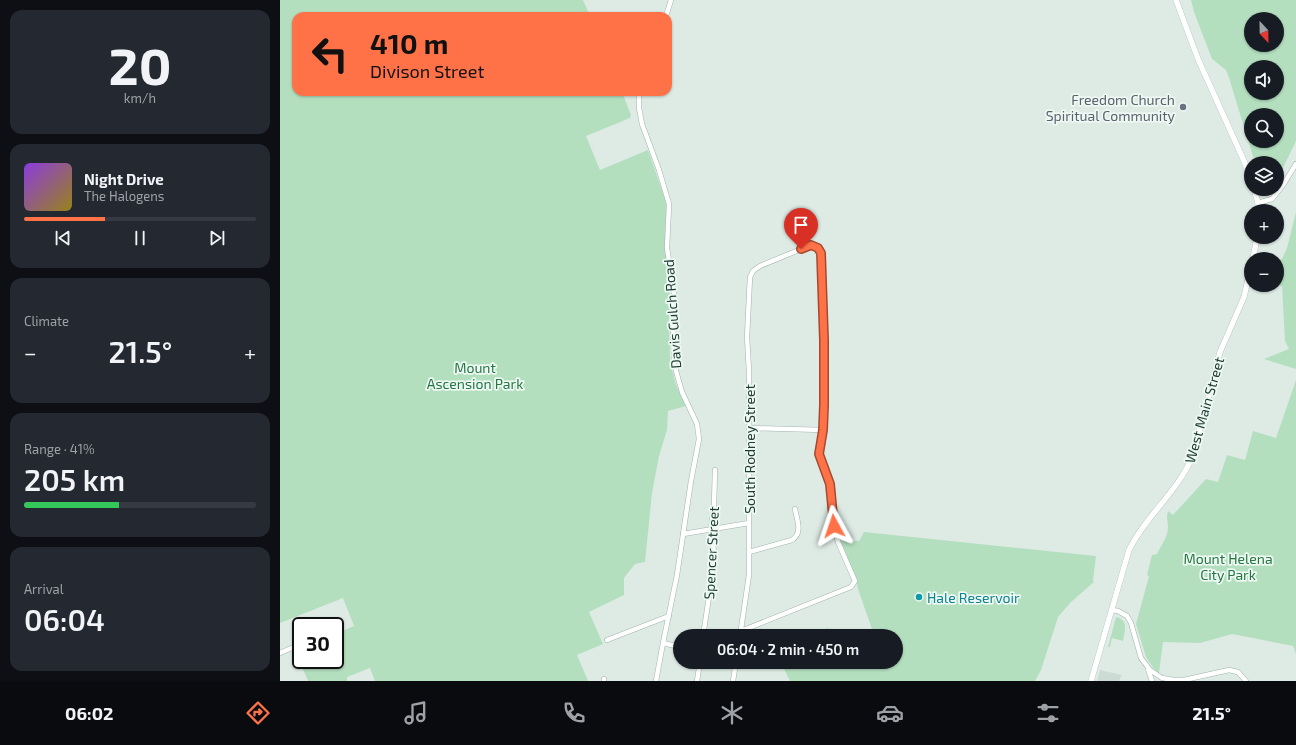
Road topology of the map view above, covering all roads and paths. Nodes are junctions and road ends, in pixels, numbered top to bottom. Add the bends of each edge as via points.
1 (671, 0) edge
2 (1176, 0) edge
3 (667, 12) edge
4 (639, 96) edge
5 (1244, 162) edge
6 (1296, 164) edge
7 (1256, 196) edge
8 (1258, 203) joint
9 (1245, 292) edge
10 (749, 428) junction
11 (823, 430) junction
12 (715, 470) dead end
13 (795, 509) dead end
14 (749, 523) junction
15 (711, 530) junction
16 (683, 534) junction
17 (749, 552) junction
18 (1112, 610) junction
19 (669, 616) junction
20 (704, 629) edge
21 (742, 629) edge
22 (753, 629) edge
23 (607, 640) dead end
24 (663, 643) junction
25 (673, 645) edge
26 (292, 648) edge
27 (280, 653) edge
28 (1148, 668) junction
29 (699, 669) edge
30 (735, 669) edge
31 (1161, 680) edge
32 (1190, 680) edge
33 (656, 681) edge
34 (697, 681) edge
35 (733, 681) edge
36 (1091, 681) edge
37 (1152, 681) edge
38 (1246, 681) edge

1 - 3 street
2 - 5 street via 1198,60
4 - 16 street, Davis Gulch Road via 642,124 669,204 668,248 674,294 674,364 699,435
6 - 8 street via 1272,199
7 - 8 street
9 - 18 street, West Main Street via 1220,352 1191,462 1132,543 1126,556
10 - 11 street
10 - 11 street, South Rodney Street via 750,277 760,266 811,245 818,248 821,253
10 - 14 street, South Rodney Street
11 - 22 street via 819,454 830,484 834,526 855,581 851,587
12 - 15 street, Spencer Street
13 - 17 street via 799,532 797,537
14 - 15 street
14 - 17 street, South Rodney Street
15 - 16 street
15 - 20 street, Spencer Street via 713,571
16 - 19 street, Davis Gulch Road
17 - 21 street, South Rodney Street via 749,576
18 - 28 street via 1127,616 1139,652
18 - 36 street, West Main Street
19 - 23 street
19 - 24 street, Davis Gulch Road
24 - 25 street
24 - 33 street, Davis Gulch Road
26 - 27 street
28 - 31 street
28 - 37 street
29 - 34 street
30 - 35 street
31 - 32 street
32 - 38 street via 1229,670 1238,672

